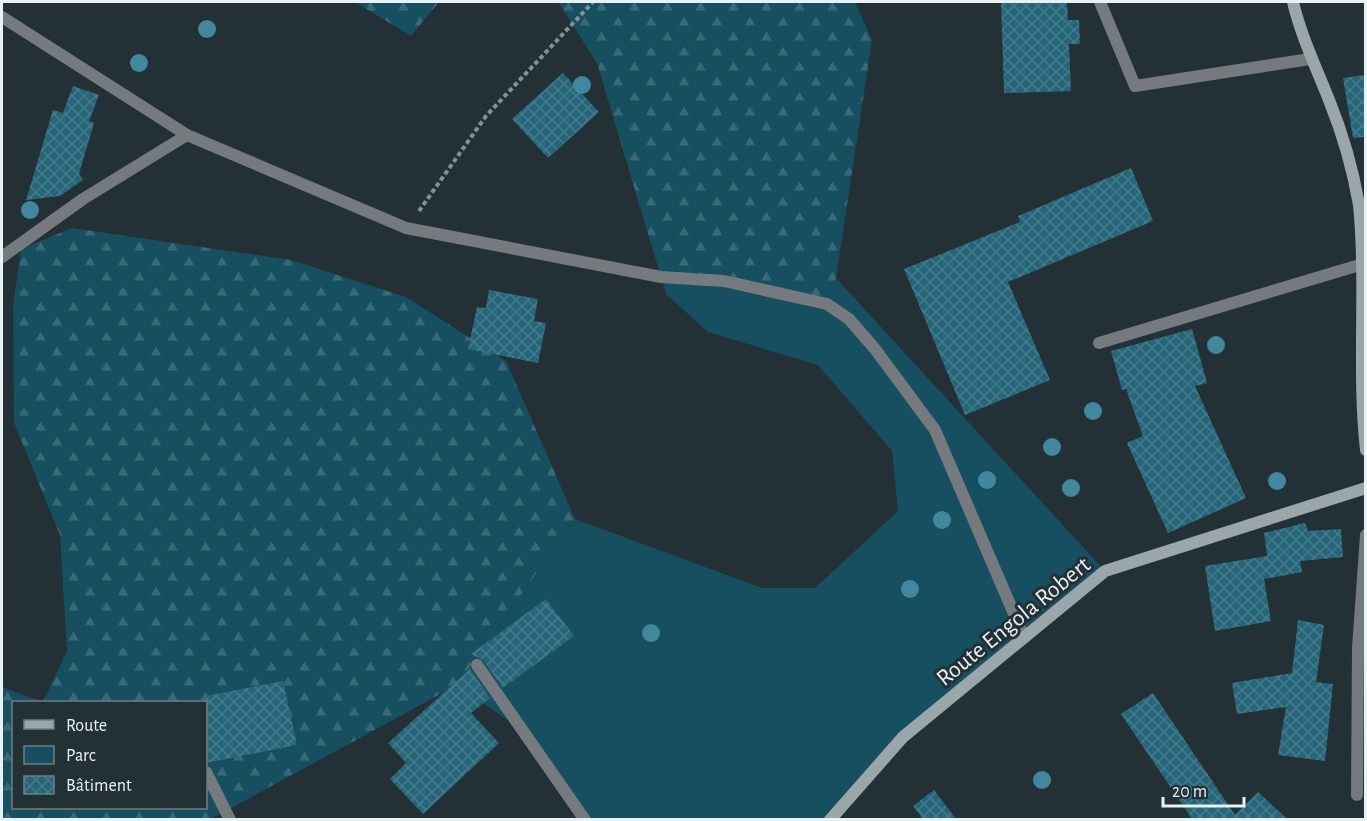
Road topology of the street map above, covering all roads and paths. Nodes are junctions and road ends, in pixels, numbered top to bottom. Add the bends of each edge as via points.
1 (593, 2) edge
2 (1100, 2) edge
3 (1293, 2) edge
4 (2, 17) edge
5 (1310, 59) junction
6 (187, 135) junction
7 (406, 228) junction
8 (2, 257) edge
9 (1363, 264) junction
10 (1099, 343) dead end
11 (1365, 450) edge
12 (1365, 488) edge
13 (1365, 535) edge
14 (1024, 637) junction
15 (477, 666) dead end
16 (207, 774) edge
17 (1357, 795) dead end
18 (230, 819) edge
19 (585, 819) edge
20 (830, 819) edge

1 - 7 path via 486,116
2 - 5 street via 1135,86
3 - 5 street
4 - 6 street
5 - 9 street via 1330,102 1345,150 1359,205
6 - 7 street
6 - 8 street via 83,199
7 - 14 street via 661,277 724,280 827,303 849,319 875,349 935,430
9 - 10 street
9 - 11 street via 1361,405
12 - 14 street, Route Engola Robert via 1105,571
13 - 17 street via 1358,648
14 - 20 street, Route Engola Robert via 903,737
15 - 19 street
16 - 18 street

